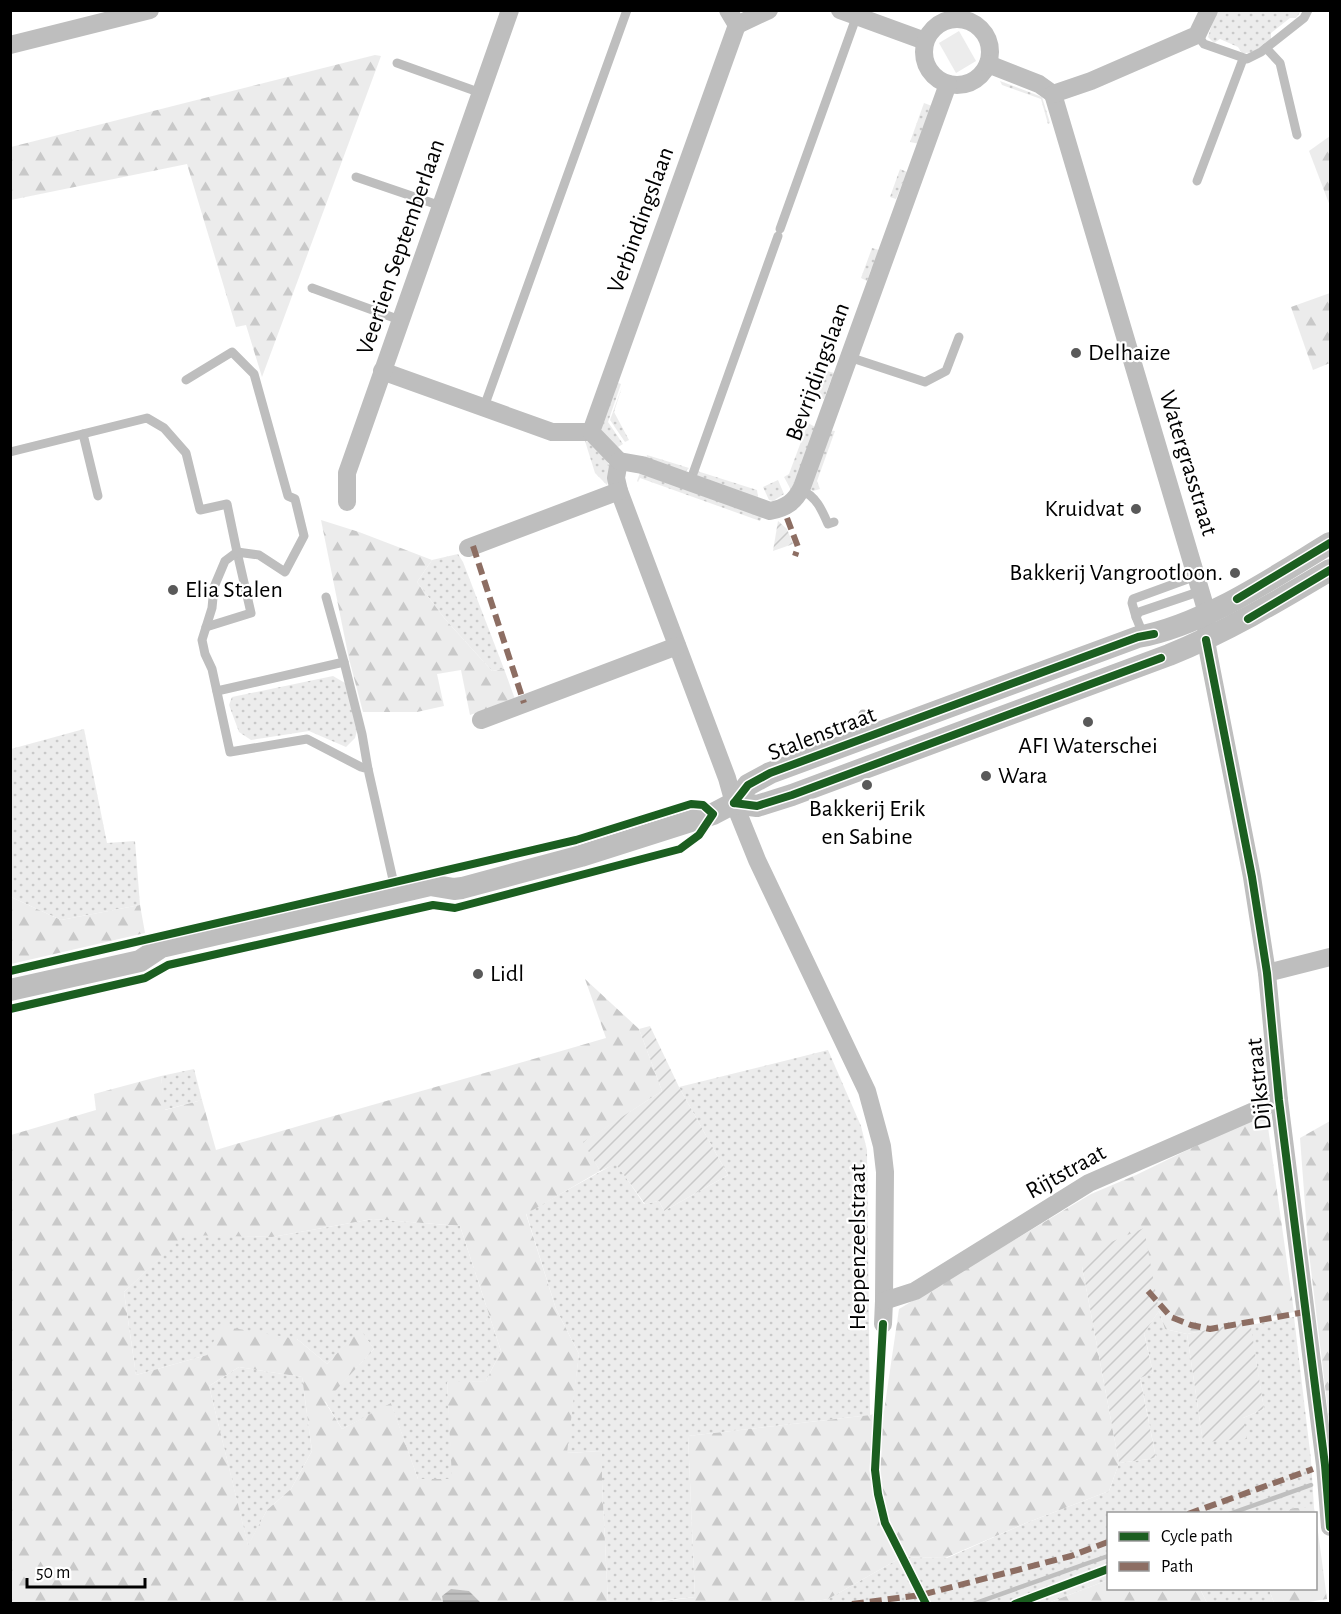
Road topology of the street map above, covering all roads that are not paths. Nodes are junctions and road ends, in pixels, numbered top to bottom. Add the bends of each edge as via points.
1 (150, 10) edge
2 (510, 10) edge
3 (627, 10) edge
4 (769, 10) edge
5 (1209, 10) edge
6 (1308, 10) edge
7 (852, 12) edge
8 (968, 15) edge
9 (733, 18) edge
10 (1197, 35) junction
11 (926, 41) junction
12 (10, 45) edge
13 (1266, 48) junction
14 (1243, 58) junction
15 (397, 63) dead end
16 (988, 64) junction
17 (948, 84) junction
18 (481, 93) junction
19 (1053, 94) junction
20 (1297, 135) dead end
21 (356, 177) dead end
22 (1197, 181) dead end
23 (441, 206) junction
24 (312, 288) dead end
25 (400, 320) junction
26 (959, 337) dead end
27 (849, 357) junction
28 (382, 371) junction
29 (186, 380) dead end
30 (484, 407) junction
31 (591, 432) junction
32 (83, 434) junction
33 (10, 452) edge
34 (619, 461) junction
35 (690, 482) junction
36 (801, 490) junction
37 (619, 491) junction
38 (98, 496) dead end
39 (348, 502) dead end
40 (834, 522) dead end
41 (1330, 543) edge
42 (468, 548) dead end
43 (237, 552) junction
44 (1330, 570) edge
45 (1198, 583) junction
46 (326, 597) dead end
47 (1207, 613) junction
48 (206, 627) junction
49 (1139, 630) junction
50 (1206, 640) junction
51 (677, 646) junction
52 (344, 662) junction
53 (1148, 662) junction
54 (217, 691) junction
55 (863, 714) dead end
56 (481, 720) dead end
57 (872, 736) junction
58 (368, 769) junction
59 (770, 773) junction
60 (779, 798) junction
61 (734, 803) junction
62 (396, 893) junction
63 (1330, 957) edge
64 (1267, 973) junction
65 (10, 990) edge
66 (1280, 1100) junction
67 (884, 1301) junction
68 (883, 1324) dead end
69 (1330, 1527) edge

1 - 12 street
2 - 18 street, Veertien Septemberlaan
3 - 30 lane
4 - 9 street, Verbindingslaan
5 - 10 street
6 - 13 lane via 1304,18
7 - 11 street
7 - 35 lane via 779,233
8 - 11 street via 942,22
8 - 16 street via 987,37 991,51
9 - 31 street, Verbindingslaan
10 - 14 lane via 1204,44
10 - 19 street
11 - 17 street via 927,67
13 - 14 lane via 1254,57
13 - 20 lane via 1280,63
14 - 22 lane
15 - 18 lane
16 - 17 street via 983,73 967,84
16 - 19 street via 1039,84
17 - 27 street, Bevrijdingslaan
18 - 23 street, Veertien Septemberlaan
19 - 45 street, Watergrasstraat
21 - 23 lane
23 - 25 street, Veertien Septemberlaan
24 - 25 lane
25 - 28 street, Veertien Septemberlaan
26 - 27 lane via 946,371 925,382
27 - 36 street, Bevrijdingslaan
28 - 30 street
28 - 39 street, Veertien Septemberlaan via 347,473
29 - 43 lane via 231,352 255,374 288,496 295,499 304,536 285,572 259,555
30 - 31 street via 552,432
31 - 34 street
32 - 33 lane
32 - 38 lane
32 - 43 lane via 147,418 164,428 186,453 200,510 227,504
34 - 35 street, Bevrijdingslaan
34 - 37 street
35 - 36 street, Bevrijdingslaan via 770,511 783,509
36 - 40 lane via 822,508 828,524
37 - 42 street
37 - 51 street
41 - 47 street, Stalenstraat via 1247,594
43 - 48 lane via 225,561 214,587
43 - 48 lane via 251,613
44 - 50 street, Stalenstraat
45 - 47 street, Watergrasstraat
45 - 49 lane via 1139,612
45 - 49 lane via 1133,599
46 - 52 lane
47 - 49 street, Stalenstraat via 1161,633
47 - 50 street, Watergrasstraat
48 - 54 lane via 202,640
49 - 53 street
49 - 57 street, Stalenstraat
50 - 53 street, Stalenstraat
50 - 64 street, Dijkstraat
51 - 56 street
51 - 61 street
52 - 54 lane
52 - 58 lane
53 - 60 street, Stalenstraat
54 - 58 lane via 230,752 308,739
55 - 57 lane
57 - 59 street, Stalenstraat via 824,745
58 - 62 lane
59 - 60 street via 770,789
59 - 61 street, Stalenstraat via 748,785
60 - 61 street, Stalenstraat via 757,806
61 - 62 street, Stalenstraat via 713,814 581,856 462,888 430,885
61 - 67 street, Heppenzeelstraat via 867,1091 885,1172
62 - 65 street, Stalenstraat via 161,947 140,961
63 - 64 street
64 - 66 street, Dijkstraat
66 - 67 street, Rijtstraat via 1089,1183 915,1292
66 - 69 street, Dijkstraat
67 - 68 street, Heppenzeelstraat

